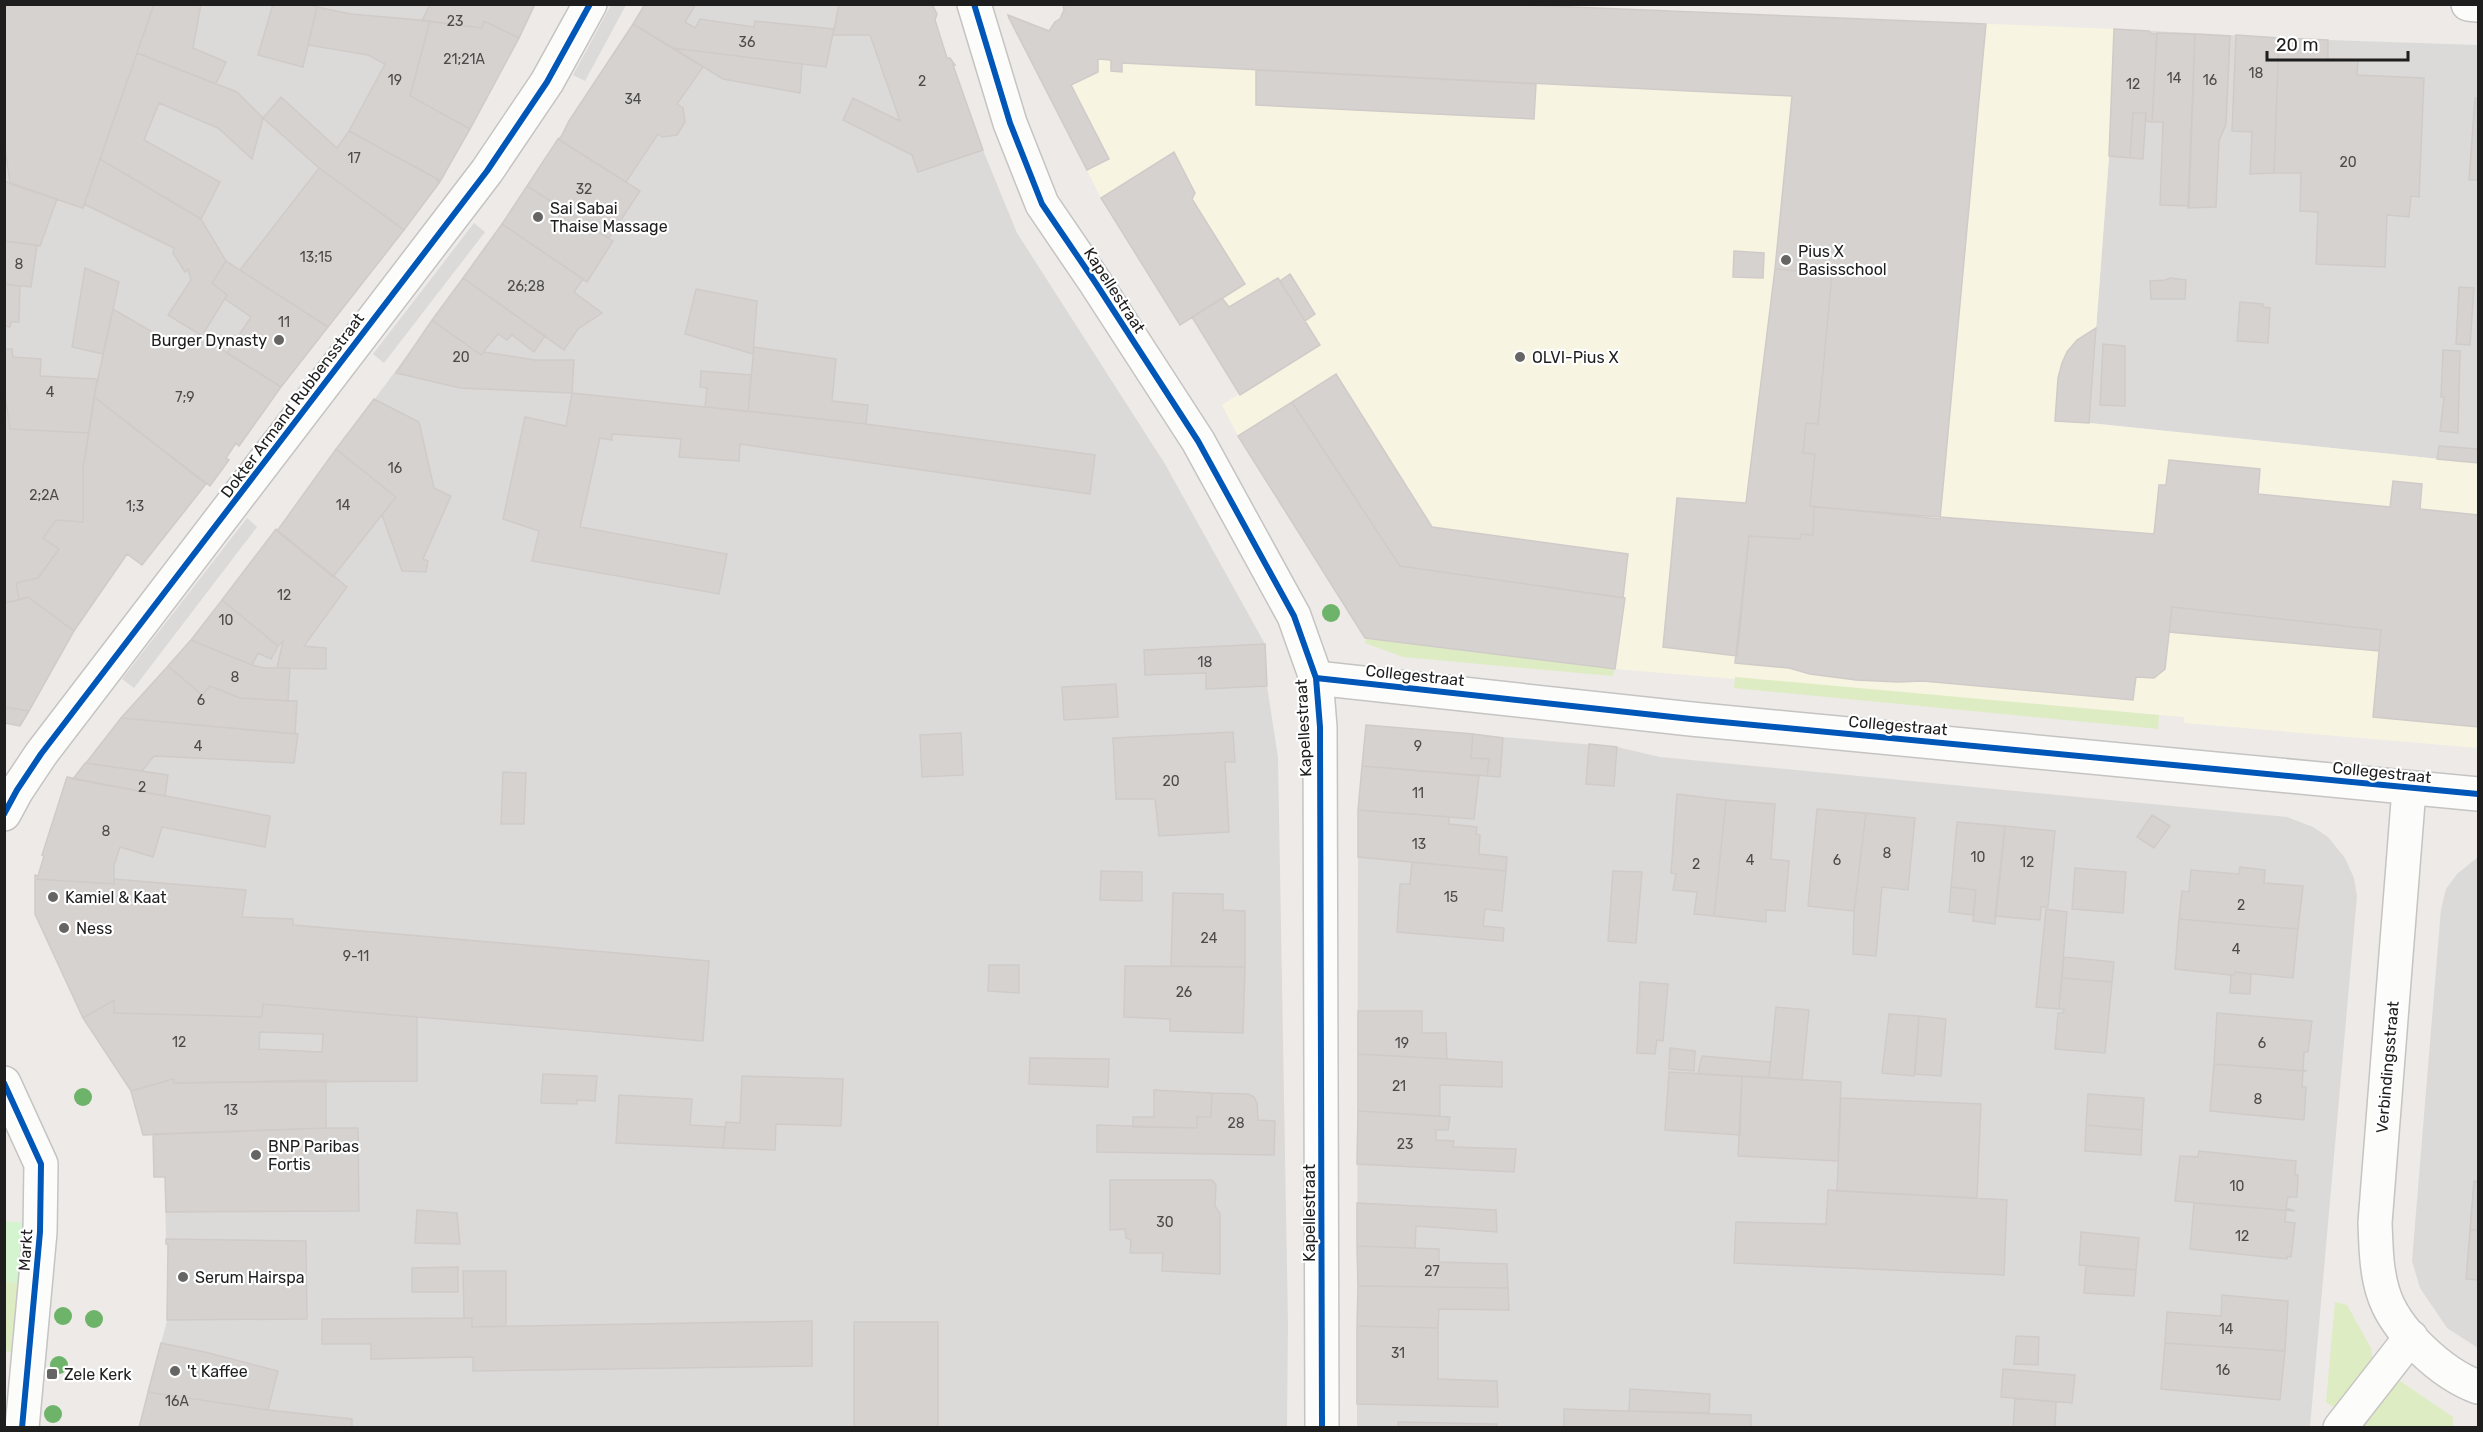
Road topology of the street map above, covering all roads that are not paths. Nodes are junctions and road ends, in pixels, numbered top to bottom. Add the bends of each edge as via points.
1 (590, 4) edge
2 (974, 4) edge
3 (2468, 4) edge
4 (2478, 5) edge
5 (1316, 678) junction
6 (2409, 789) junction
7 (2478, 794) edge
8 (9, 796) edge
9 (4, 1083) edge
10 (2411, 1337) junction
11 (2478, 1387) edge
12 (22, 1428) edge
13 (1322, 1428) edge
14 (2340, 1428) edge

1 - 8 street, Dokter Armand Rubbensstraat via 547,82 487,171
2 - 5 street, Kapellestraat via 1010,123 1042,204 1198,441 1294,616
3 - 4 street
5 - 6 street, Collegestraat
5 - 13 street, Kapellestraat via 1320,727
6 - 7 street, Collegestraat
6 - 10 street, Verbindingsstraat via 2375,1223 2383,1294
9 - 12 street, Markt via 41,1164 40,1232
10 - 11 street, Verbindingsstraat via 2439,1366
10 - 14 street

